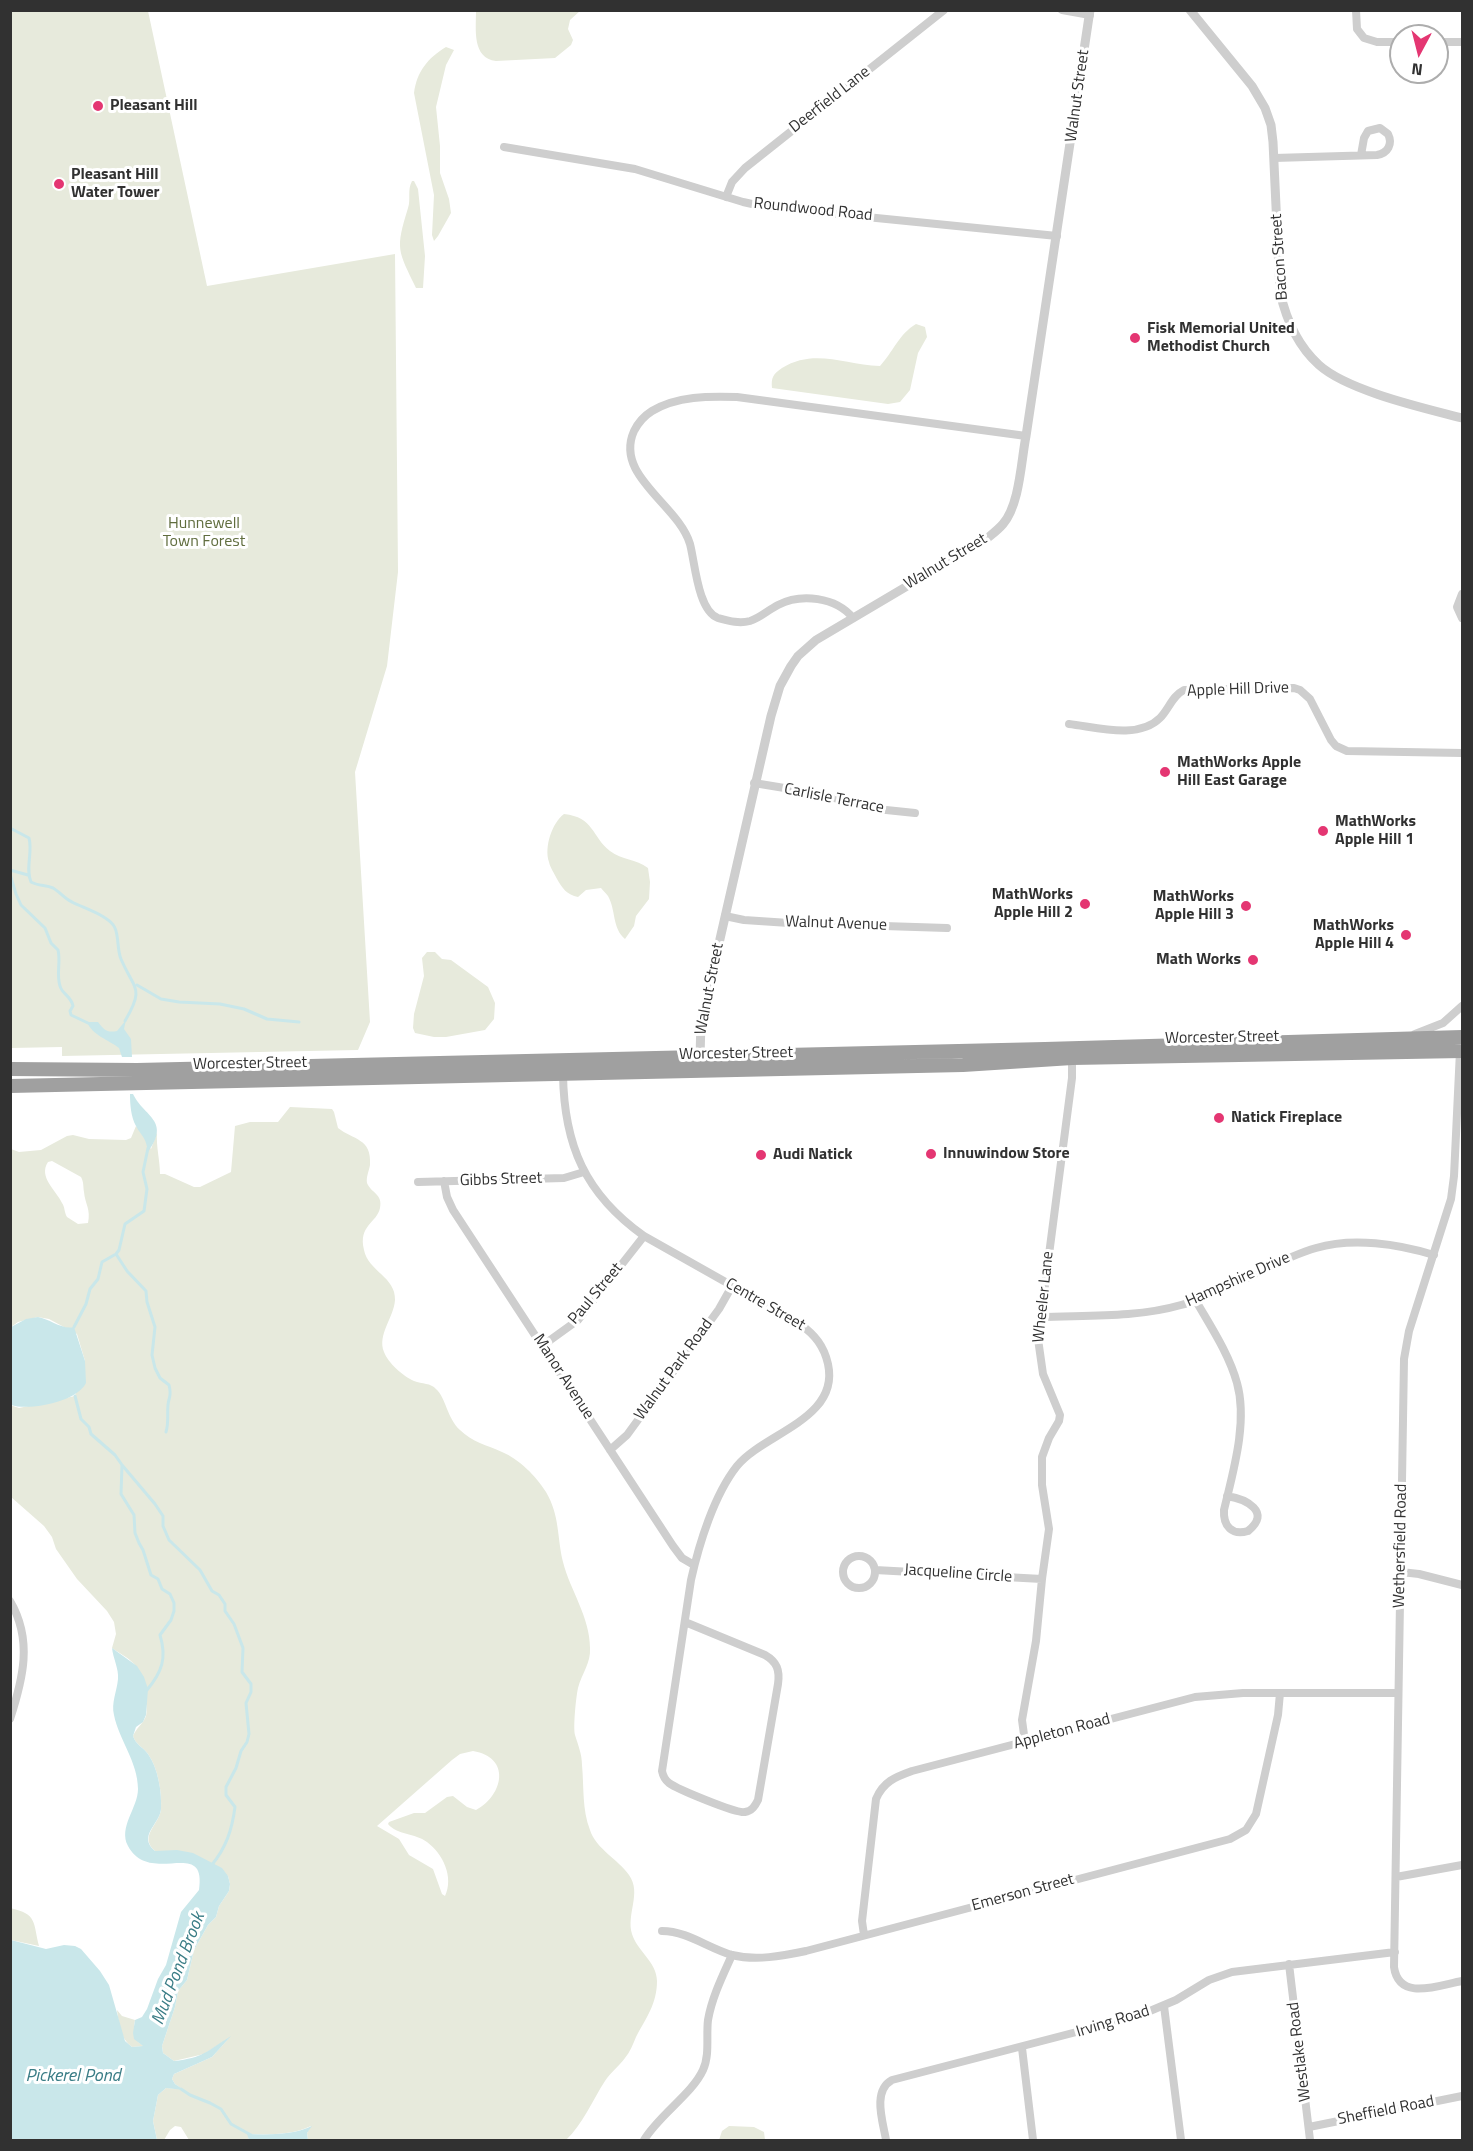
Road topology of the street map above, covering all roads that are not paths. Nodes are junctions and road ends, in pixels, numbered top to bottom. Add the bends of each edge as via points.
1 (944, 10) edge
2 (1062, 10) edge
3 (1190, 10) edge
4 (1356, 10) edge
5 (1090, 13) edge
6 (1389, 42) edge
7 (504, 147) dead end
8 (1361, 155) dead end
9 (1274, 158) junction
10 (726, 197) junction
11 (1057, 236) junction
12 (1462, 418) edge
13 (1026, 436) junction
14 (1462, 594) edge
15 (853, 618) junction
16 (1462, 618) edge
17 (1069, 724) dead end
18 (1462, 753) edge
19 (754, 783) junction
20 (915, 813) dead end
21 (725, 916) junction
22 (947, 928) dead end
23 (1462, 1006) edge
24 (1462, 1036) edge
25 (1396, 1038) junction
26 (1461, 1051) edge
27 (700, 1057) junction
28 (1072, 1058) junction
29 (10, 1069) edge
30 (563, 1074) junction
31 (10, 1086) edge
32 (584, 1172) junction
33 (444, 1181) junction
34 (418, 1182) dead end
35 (644, 1236) junction
36 (1434, 1255) junction
37 (732, 1286) junction
38 (1196, 1301) junction
39 (1040, 1317) junction
40 (542, 1346) junction
41 (610, 1450) junction
42 (1227, 1496) junction
43 (694, 1565) junction
44 (875, 1570) junction
45 (1401, 1572) junction
46 (1042, 1580) junction
47 (1462, 1585) edge
48 (10, 1601) edge
49 (686, 1622) junction
50 (1280, 1693) junction
51 (1398, 1694) junction
52 (10, 1719) edge
53 (1025, 1742) junction
54 (1462, 1865) edge
55 (1396, 1877) junction
56 (662, 1931) dead end
57 (864, 1935) junction
58 (1395, 1952) junction
59 (732, 1955) junction
60 (1289, 1964) junction
61 (1462, 1981) edge
62 (1164, 2006) junction
63 (1022, 2048) junction
64 (1462, 2096) edge
65 (1309, 2127) junction
66 (644, 2140) edge
67 (886, 2140) edge
68 (1033, 2140) edge
69 (1181, 2140) edge
70 (1310, 2140) edge

1 - 10 street, Deerfield Lane via 745,168 732,182
2 - 5 street
3 - 9 street, Bacon Street via 1259,97 1271,125
4 - 6 street via 1358,29 1364,38
5 - 11 street, Walnut Street
7 - 10 street, Roundwood Road via 635,169
8 - 9 street
9 - 12 street, Bacon Street via 1280,292 1286,316 1306,350 1321,367 1347,382
10 - 11 street, Roundwood Road via 766,207
11 - 13 street, Walnut Street
13 - 15 street, Walnut Street via 1011,511 1002,526
13 - 15 street via 737,397 674,402 646,415 631,439 633,464 686,532 709,612 742,622 756,619 786,601 807,599 838,605
14 - 16 street via 1457,607
15 - 19 street, Walnut Street via 816,640 790,666 771,716
17 - 18 street, Apple Hill Drive via 1138,730 1159,718 1184,690 1294,688 1306,694 1331,740 1347,752
19 - 20 street, Carlisle Terrace via 821,794 867,808
19 - 21 street, Walnut Street
21 - 22 street, Walnut Avenue via 789,923
21 - 27 street, Walnut Street via 701,1022
23 - 25 street via 1435,1027
24 - 25 highway, Worcester Street
25 - 27 highway, Worcester Street
26 - 28 highway, Worcester Street
26 - 36 street, Wethersfield Road via 1453,1187
27 - 29 highway, Worcester Street via 137,1070
28 - 30 highway, Worcester Street via 963,1065
28 - 39 street, Wheeler Lane
30 - 31 highway, Worcester Street
30 - 32 street, Centre Street via 568,1130
32 - 33 street, Gibbs Street via 564,1178
32 - 35 street, Centre Street via 610,1207
33 - 34 street, Gibbs Street
33 - 40 street, Manor Avenue via 453,1210
35 - 37 street, Centre Street
35 - 40 street, Paul Street via 578,1320
36 - 38 street, Hampshire Drive via 1364,1243 1330,1245 1288,1258
36 - 45 street, Wethersfield Road via 1404,1359
37 - 41 street, Walnut Park Road via 627,1435
37 - 43 street, Centre Street via 810,1331 823,1347 828,1380 822,1400 810,1415 752,1451 735,1469 717,1502
38 - 39 street, Hampshire Drive via 1137,1313
38 - 42 street via 1229,1361 1240,1394 1242,1418
39 - 46 street, Wheeler Lane via 1041,1364 1060,1415 1042,1457 1049,1529
40 - 41 street, Manor Avenue
41 - 43 street, Manor Avenue via 678,1553
42 - 42 street via 1225,1525 1236,1533 1248,1531 1256,1521 1256,1512 1246,1501
43 - 49 street, Centre Street
44 - 44 street, Jacqueline Circle via 870,1560 856,1557 845,1564 844,1577 852,1587 863,1588 873,1580
44 - 46 street, Jacqueline Circle
45 - 47 street
45 - 51 street, Wethersfield Road
46 - 53 street, Wheeler Lane via 1022,1720
48 - 52 street via 21,1628 25,1653 23,1677
49 - 49 street, Centre Street via 664,1778 731,1810 746,1812 758,1800 778,1684 777,1666 765,1655
50 - 51 street, Appleton Road
50 - 53 street, Appleton Road via 1195,1697
50 - 57 street, Emerson Street via 1256,1814 1239,1834
51 - 55 street, Wethersfield Road
53 - 57 street, Appleton Road via 902,1775 885,1784 874,1809 862,1921
54 - 55 street
55 - 58 street, Wethersfield Road
56 - 59 street, Emerson Street via 676,1932
57 - 59 street, Emerson Street via 780,1956
58 - 60 street, Irving Road
58 - 61 street, Wethersfield Road via 1395,1974 1405,1986 1423,1989
59 - 66 street via 708,2018 702,2072
60 - 62 street, Irving Road via 1221,1975
60 - 65 street, Westlake Road
62 - 63 street, Irving Road
62 - 69 street
63 - 67 street, Irving Road via 886,2084 881,2101
63 - 68 street
64 - 65 street, Sheffield Road
65 - 70 street, Westlake Road

